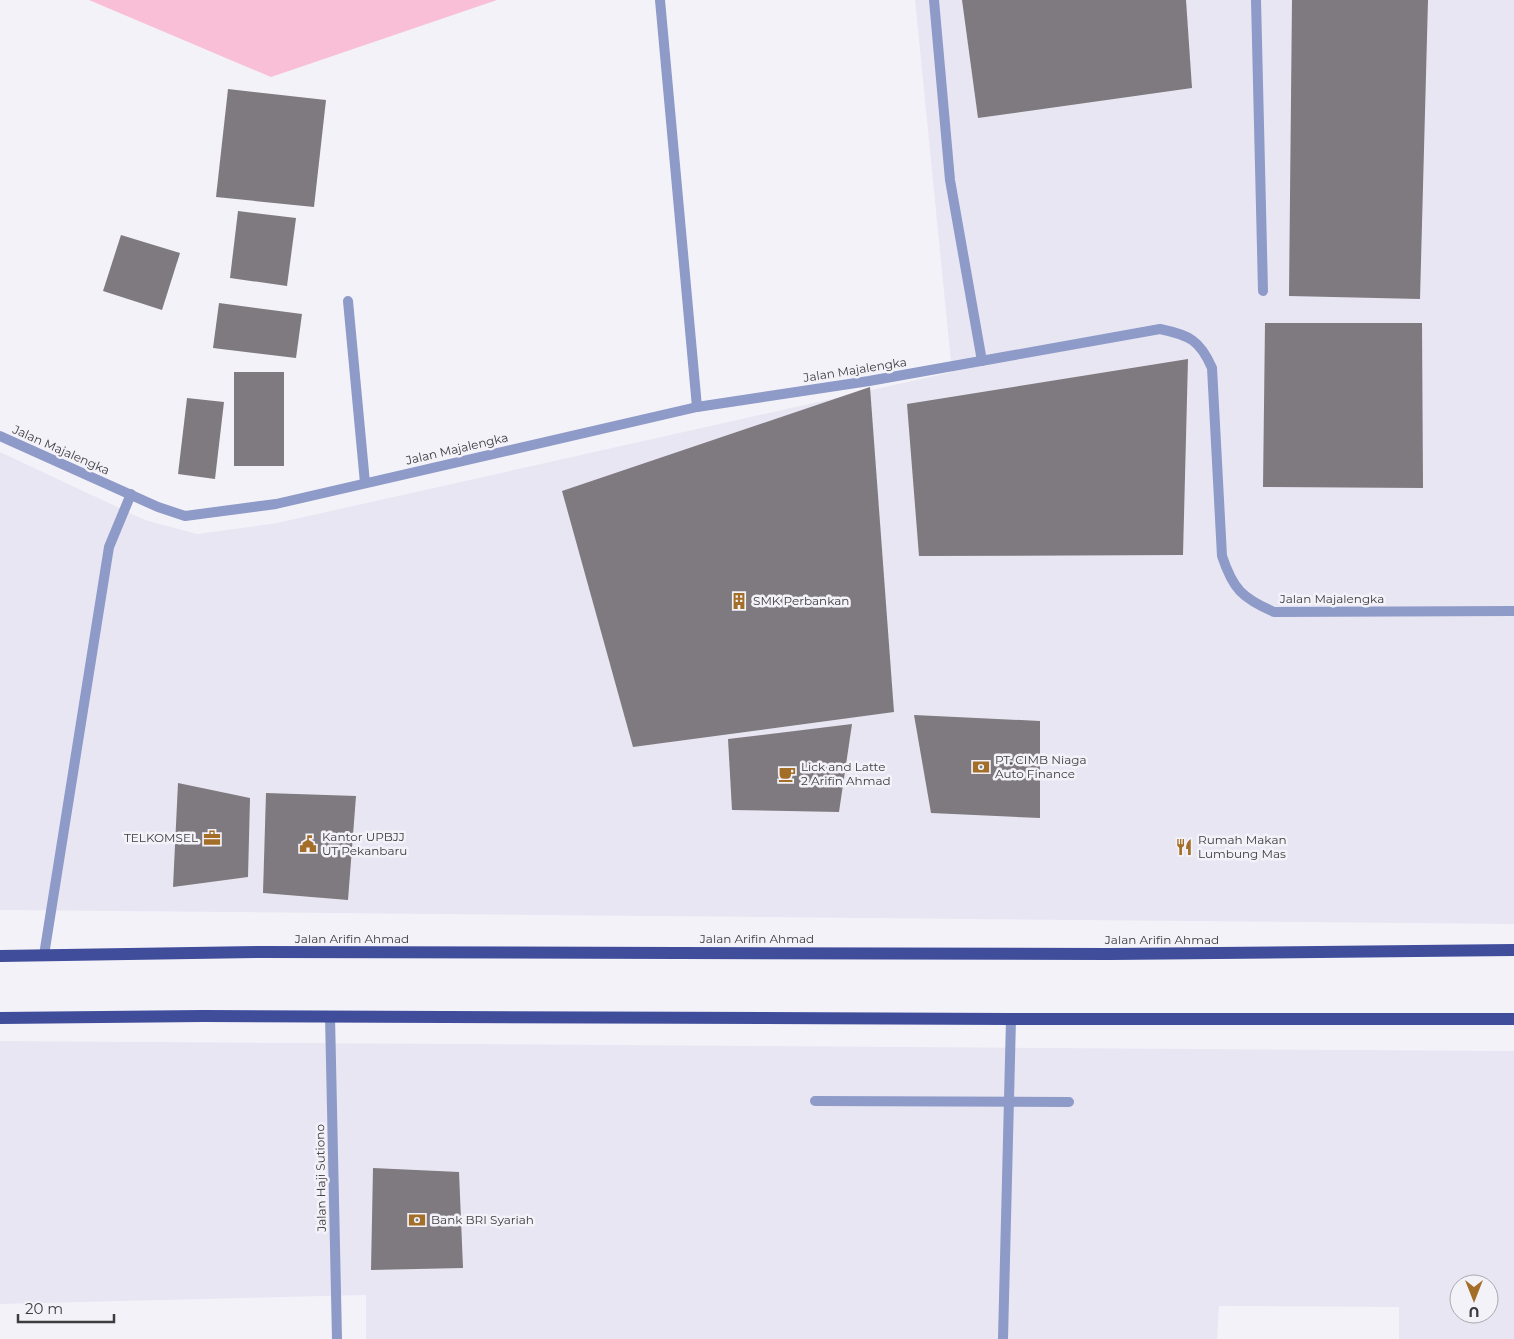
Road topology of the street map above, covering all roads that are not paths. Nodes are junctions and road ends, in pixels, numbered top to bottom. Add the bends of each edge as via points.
1 (660, 0) edge
2 (934, 0) edge
3 (1256, 0) edge
4 (1263, 291) dead end
5 (348, 301) dead end
6 (982, 361) junction
7 (697, 407) junction
8 (0, 436) edge
9 (365, 483) junction
10 (131, 494) junction
11 (1514, 611) edge
12 (1514, 950) edge
13 (0, 956) edge
14 (44, 956) junction
15 (330, 1016) junction
16 (0, 1018) edge
17 (1011, 1019) junction
18 (1514, 1019) edge
19 (815, 1101) dead end
20 (1009, 1101) junction
21 (1069, 1102) dead end
22 (336, 1339) edge
23 (1004, 1339) edge

1 - 7 street
2 - 6 street via 950,180
3 - 4 street
5 - 9 street
6 - 7 street, Jalan Majalengka
6 - 11 street, Jalan Majalengka via 1160,330 1194,340 1204,350 1212,368 1222,556 1231,582 1254,603 1274,612
7 - 9 street, Jalan Majalengka
8 - 10 street, Jalan Majalengka
9 - 10 street, Jalan Majalengka via 276,504 185,516
10 - 14 street via 109,547
12 - 14 main road, Jalan Arifin Ahmad via 1109,954 257,952
13 - 14 main road, Jalan Arifin Ahmad
15 - 16 main road
15 - 17 main road
15 - 22 street, Jalan Haji Sutiono
17 - 18 main road
17 - 20 street
19 - 20 street
20 - 21 street
20 - 23 street

